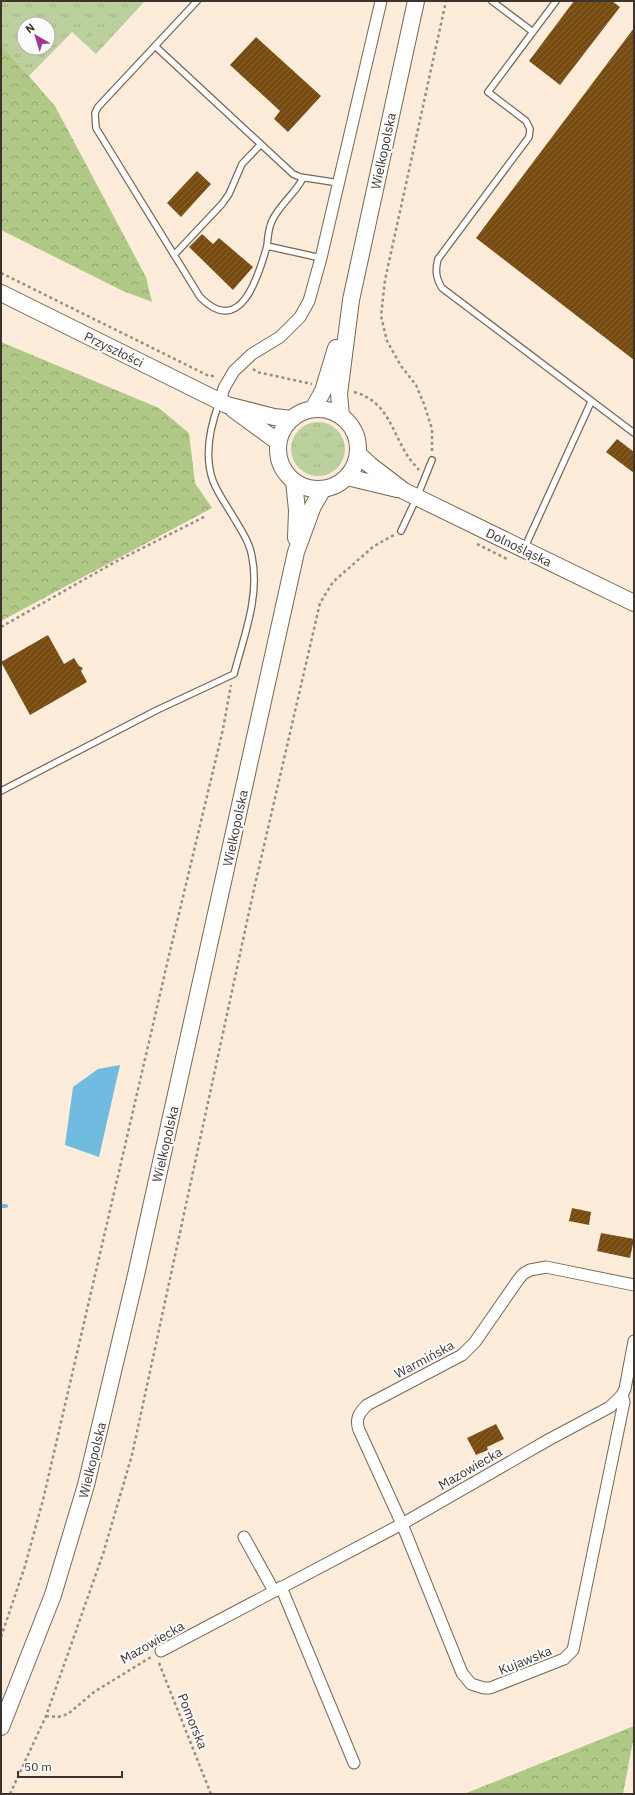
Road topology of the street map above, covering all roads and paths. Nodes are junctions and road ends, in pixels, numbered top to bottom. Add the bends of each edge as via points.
1 (197, 1) edge
2 (381, 1) edge
3 (416, 1) edge
4 (446, 1) edge
5 (492, 1) edge
6 (556, 1) edge
7 (533, 32) junction
8 (155, 46) junction
9 (261, 144) junction
10 (304, 178) junction
11 (339, 183) junction
12 (267, 246) junction
13 (174, 255) junction
14 (321, 258) junction
15 (1, 293) edge
16 (351, 300) junction
17 (591, 402) junction
18 (223, 403) junction
19 (313, 409) junction
20 (341, 416) junction
21 (292, 419) junction
22 (634, 434) edge
23 (278, 442) junction
24 (358, 454) junction
25 (432, 460) joint
26 (347, 477) junction
27 (294, 482) junction
28 (323, 489) junction
29 (411, 494) junction
30 (206, 516) dead end
31 (401, 531) joint
32 (524, 549) junction
33 (296, 552) junction
34 (634, 602) edge
35 (1, 627) edge
36 (234, 674) junction
37 (1, 791) edge
38 (634, 1285) edge
39 (634, 1341) edge
40 (622, 1395) junction
41 (402, 1524) junction
42 (244, 1537) dead end
43 (278, 1589) junction
44 (1, 1637) edge
45 (159, 1653) junction
46 (46, 1716) junction
47 (1, 1727) edge
48 (354, 1763) dead end
49 (10, 1794) edge
50 (211, 1794) edge

1 - 8 lane
2 - 11 street
3 - 16 main road, Wielkopolska
4 - 25 path via 385,280 381,316 387,341 401,366 416,385 424,404 432,430
5 - 7 lane
6 - 7 lane
7 - 17 lane via 488,92 526,121 530,129 529,137 438,259 437,279 442,288
8 - 9 lane
8 - 13 lane via 98,107 94,119 96,128
9 - 10 lane via 293,174
9 - 13 lane via 242,164 222,204
10 - 11 lane
10 - 12 lane via 271,223
11 - 14 street
12 - 13 lane via 257,279 249,294 239,306 229,311 210,307 200,297
12 - 14 lane
14 - 18 street via 309,301 300,317 280,337 244,360 234,371 224,388
15 - 18 main road, Przyszłości
16 - 19 main road, Wielkopolska via 323,391
16 - 20 main road, Wielkopolska via 339,394
17 - 22 lane
17 - 32 lane
18 - 21 main road, Przyszłości via 274,417
18 - 23 main road, Przyszłości
18 - 36 lane via 213,419 210,467 220,495 246,538 254,571 250,612
19 - 20 main road via 326,409
19 - 21 main road
20 - 24 main road via 354,431 358,442
21 - 23 main road via 282,431
23 - 27 main road via 281,466
24 - 26 main road via 355,466
24 - 29 main road, Dolnośląska
25 - 29 lane
26 - 28 main road via 336,485
26 - 29 main road, Dolnośląska
27 - 28 main road via 309,489
27 - 33 main road, Wielkopolska via 297,510
28 - 33 main road, Wielkopolska via 313,506
29 - 31 lane
29 - 32 main road, Dolnośląska
30 - 35 path via 115,562
31 - 46 path via 374,546 350,566 333,582 320,603 258,874 132,1455 103,1554
32 - 34 main road, Dolnośląska
33 - 47 main road, Wielkopolska via 138,1268 86,1485 53,1595
36 - 37 lane via 157,710
36 - 44 path via 43,1500 25,1566
38 - 41 street, Warmińska via 546,1267 530,1270 518,1280 465,1353 367,1405 361,1411 357,1420 358,1430
39 - 40 street
40 - 41 street, Mazowiecka via 610,1407
40 - 41 street, Kujawska via 624,1402 576,1640 573,1650 564,1659 490,1688 471,1684 462,1673
41 - 43 street, Mazowiecka
42 - 43 street
43 - 45 street, Mazowiecka
43 - 48 street
45 - 46 path, Mazowiecka via 94,1692 68,1714 58,1717
45 - 50 path, Pomorska
46 - 49 path

